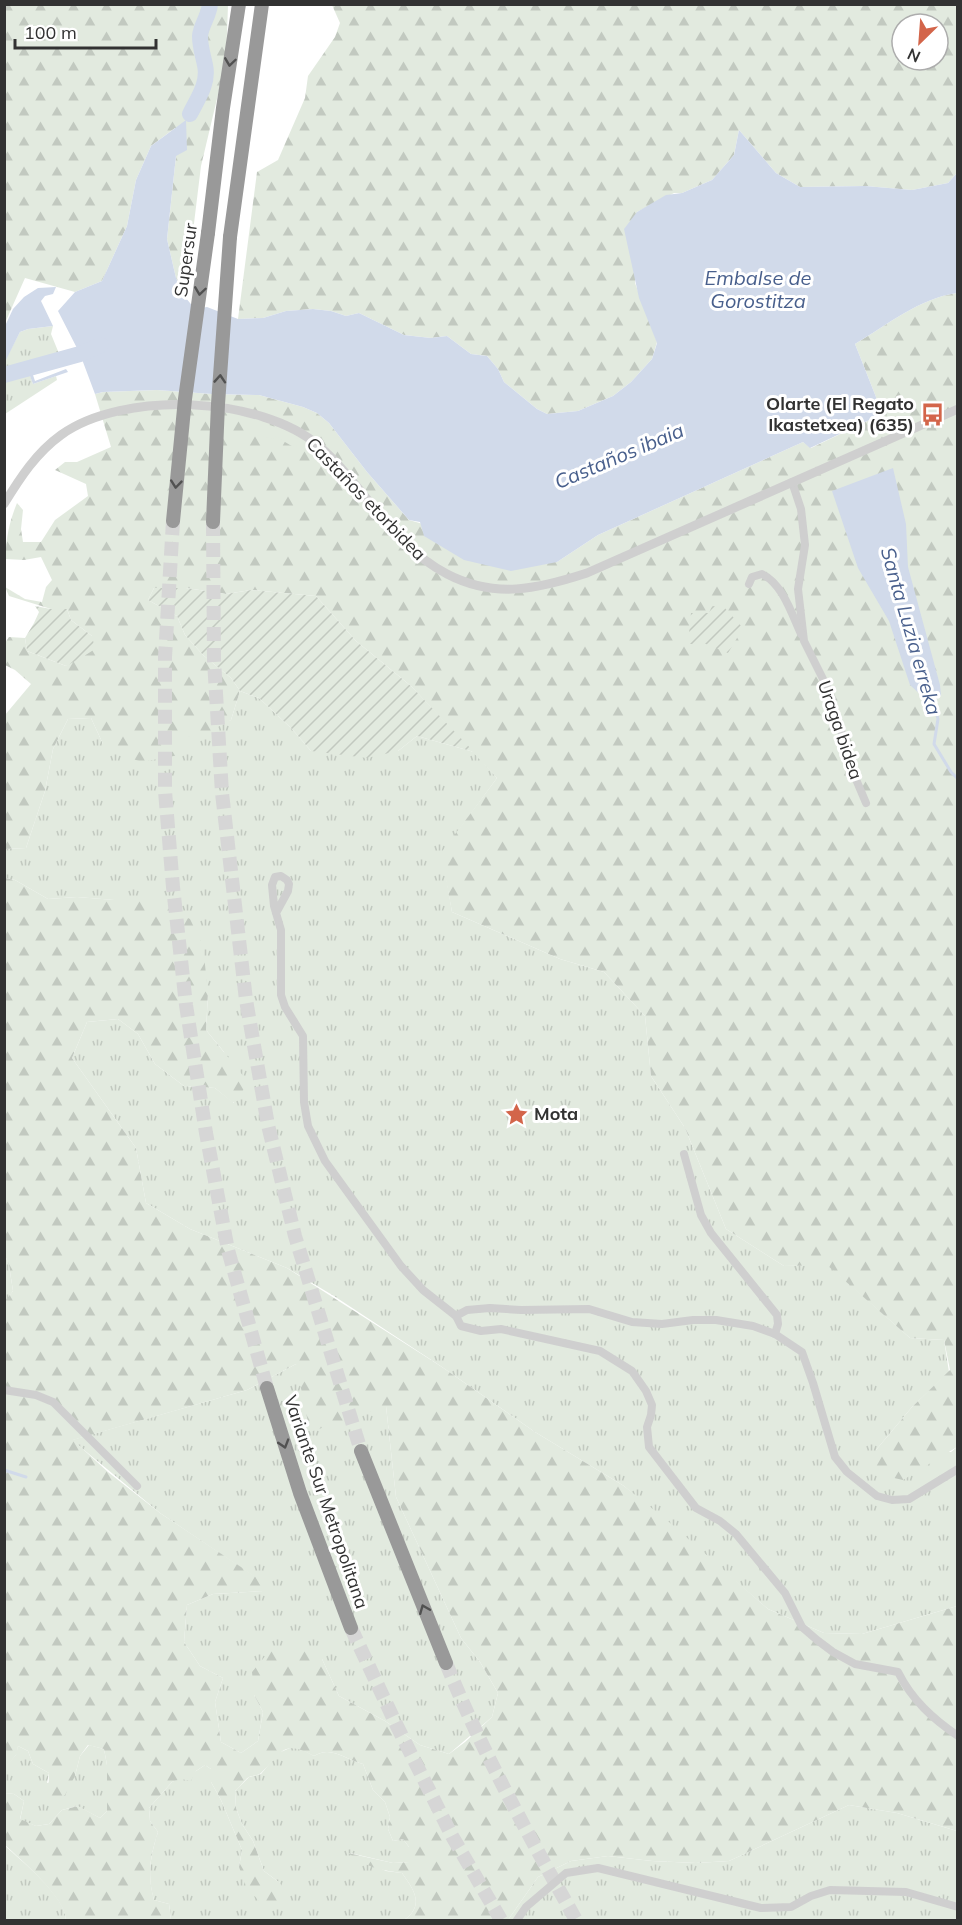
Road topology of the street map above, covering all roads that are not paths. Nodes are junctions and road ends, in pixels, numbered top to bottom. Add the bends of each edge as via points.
1 (239, 4) edge
2 (262, 4) edge
3 (957, 409) edge
4 (792, 482) junction
5 (4, 504) edge
6 (172, 521) tunnel mouth
7 (213, 522) tunnel mouth
8 (749, 584) dead end
9 (804, 641) junction
10 (866, 803) dead end
11 (276, 913) dead end
12 (684, 1154) dead end
13 (456, 1316) junction
14 (775, 1334) junction
15 (267, 1388) tunnel mouth
16 (4, 1390) edge
17 (360, 1451) tunnel mouth
18 (957, 1470) edge
19 (137, 1486) dead end
20 (351, 1628) tunnel mouth
21 (446, 1663) tunnel mouth
22 (957, 1736) edge
23 (957, 1907) edge
24 (517, 1920) edge

1 -> 6 highway, Supersur, bridge
7 -> 2 highway, bridge via 230,237
3 - 4 street, Castaños etorbidea
4 - 5 street, Castaños etorbidea via 587,573 526,589 495,588 458,578 432,565 417,554 320,447 299,432 246,412 195,405 146,405 98,415 51,443 28,467
4 - 9 street, Uraga bidea via 801,509 805,545 798,589
8 - 9 street via 752,577 762,574 775,584
9 - 10 street, Uraga bidea via 830,691
11 - 13 street via 281,930 281,995 303,1036 308,1126 325,1161 400,1266
12 - 14 street via 701,1215 777,1315
13 - 14 street via 467,1310 490,1308 589,1309 632,1322 716,1320
13 - 22 street via 461,1326 482,1332 501,1329 600,1351 632,1371 652,1405 647,1427 649,1447 696,1508 720,1521 748,1547 785,1593 802,1627 855,1664 898,1672 920,1705
14 - 18 street via 802,1352 835,1457 877,1496 892,1500 909,1498
15 -> 20 highway, Variante Sur Metropolitana via 300,1493
16 - 19 street via 52,1402
21 -> 17 highway
23 - 24 street via 906,1892 830,1890 791,1907 761,1908 598,1868 566,1873 526,1907

